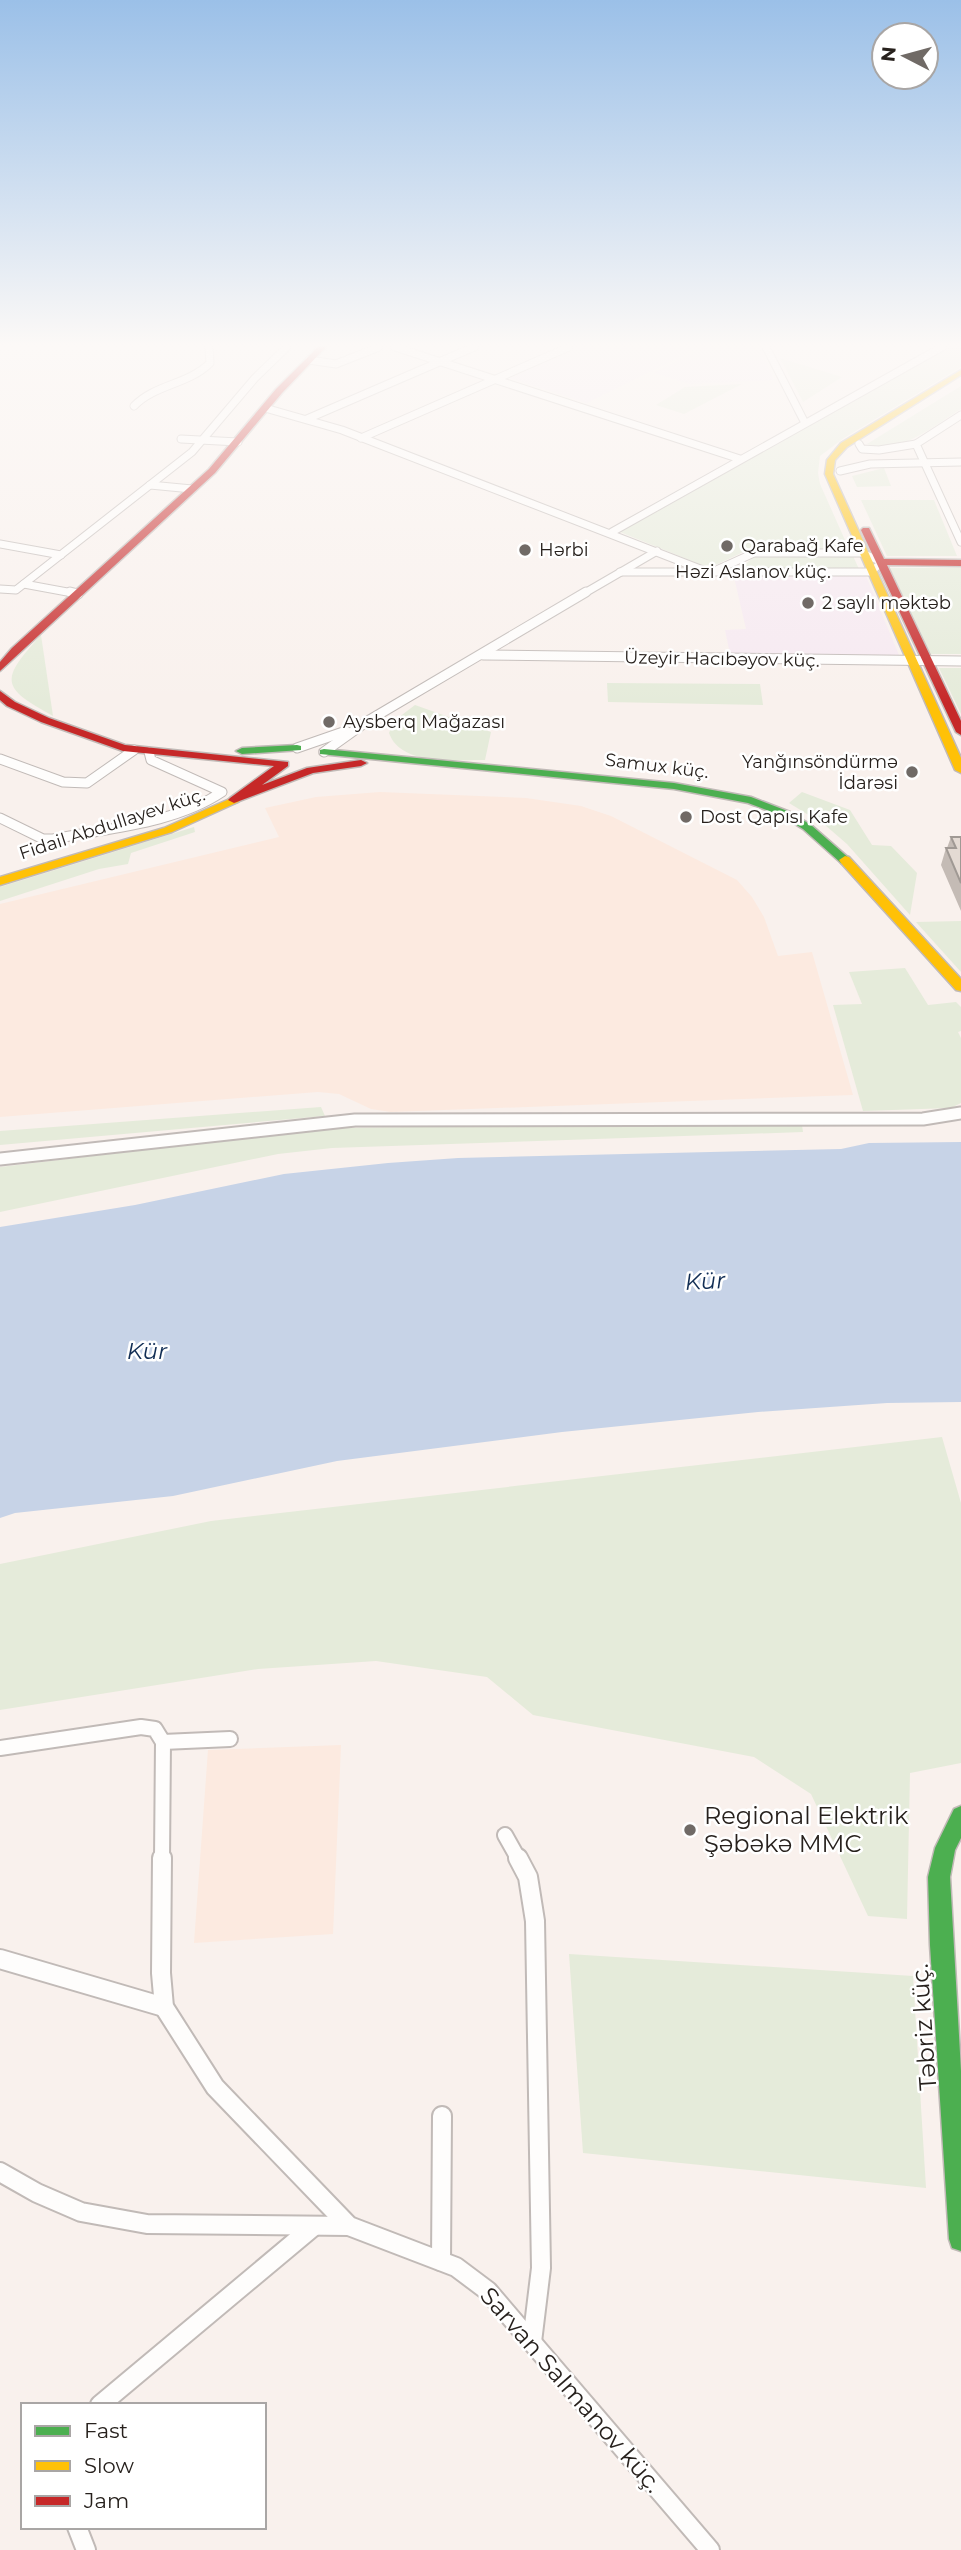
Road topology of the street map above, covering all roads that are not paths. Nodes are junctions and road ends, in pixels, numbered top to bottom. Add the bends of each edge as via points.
1 (174, 466) edge
2 (215, 466) edge
3 (435, 466) edge
4 (728, 466) edge
5 (829, 466) edge
6 (840, 466) edge
7 (859, 466) edge
8 (927, 466) edge
9 (836, 476) junction
10 (150, 485) junction
11 (192, 489) junction
12 (611, 532) junction
13 (961, 542) edge
14 (0, 544) edge
15 (657, 551) junction
16 (862, 553) junction
17 (61, 555) junction
18 (961, 563) edge
19 (877, 567) junction
20 (620, 572) junction
21 (710, 573) junction
22 (24, 584) junction
23 (0, 589) edge
24 (78, 594) junction
25 (483, 655) junction
26 (920, 661) junction
27 (961, 661) edge
28 (0, 668) edge
29 (3, 701) edge
30 (366, 722) junction
31 (961, 732) edge
32 (297, 748) junction
33 (141, 751) junction
34 (324, 752) junction
35 (176, 754) junction
36 (0, 759) edge
37 (399, 760) junction
38 (284, 764) junction
39 (311, 770) junction
40 (961, 770) edge
41 (234, 800) junction
42 (0, 818) edge
43 (0, 881) edge
44 (961, 987) edge
45 (961, 1113) edge
46 (0, 1159) edge
47 (230, 1740) dead end
48 (163, 1742) junction
49 (0, 1748) edge
50 (961, 1816) edge
51 (505, 1835) dead end
52 (0, 1958) edge
53 (164, 2007) junction
54 (442, 2116) dead end
55 (0, 2172) edge
56 (314, 2226) junction
57 (349, 2226) junction
58 (961, 2239) edge
59 (441, 2261) junction
60 (532, 2342) junction
61 (102, 2403) edge
62 (78, 2529) edge
63 (86, 2550) edge
64 (710, 2550) edge

1 - 10 street
2 - 11 main road
3 - 12 street, Həzi Aslanov küç.
4 - 12 street
5 - 9 main road
6 - 9 main road
7 - 9 street
8 - 13 street
9 - 16 main road
9 - 19 main road
10 - 11 street
10 - 17 street
11 - 24 main road
12 - 15 street, Həzi Aslanov küç.
14 - 17 street
15 - 20 street
15 - 21 street, Həzi Aslanov küç.
16 - 19 main road
16 - 21 street via 754,553
17 - 22 street
18 - 19 main road
19 - 21 street, Həzi Aslanov küç.
19 - 26 main road
20 - 21 street, Həzi Aslanov küç.
20 - 25 street
22 - 23 street via 16,590
22 - 24 street
24 - 28 main road
25 - 26 street, Üzeyir Hacıbəyov küç.
25 - 30 street
26 - 27 street, Üzeyir Hacıbəyov küç.
26 - 31 main road
26 - 40 main road
29 - 33 main road via 45,720
30 - 32 street
30 - 34 street
32 - 34 main road
32 - 35 main road
32 - 38 main road via 287,753
33 - 35 main road
33 - 36 street via 87,783 63,782
33 - 42 street via 151,760 222,792 178,814 53,839 43,839
34 - 37 main road
34 - 39 main road via 325,762
35 - 38 main road
37 - 39 main road
37 - 44 main road, Samux küç. via 707,790 773,808 834,849
38 - 39 main road
38 - 41 main road
39 - 41 main road
41 - 43 main road, Fidail Abdullayev küç. via 168,830
45 - 46 street via 923,1119 355,1120
47 - 48 street
48 - 49 street via 155,1729 141,1727
48 - 53 street, Sarvan Salmanov küç.
50 - 58 main road, Təbriz küç. via 945,1848 939,1877
51 - 60 street via 527,1877 535,1921 541,2268
52 - 53 street
53 - 57 street, Sarvan Salmanov küç. via 215,2087
54 - 59 street
55 - 56 street via 81,2212 147,2224
56 - 57 street
56 - 61 street
57 - 59 street, Sarvan Salmanov küç.
59 - 60 street, Sarvan Salmanov küç. via 488,2291
60 - 64 street, Sarvan Salmanov küç.
62 - 63 street

